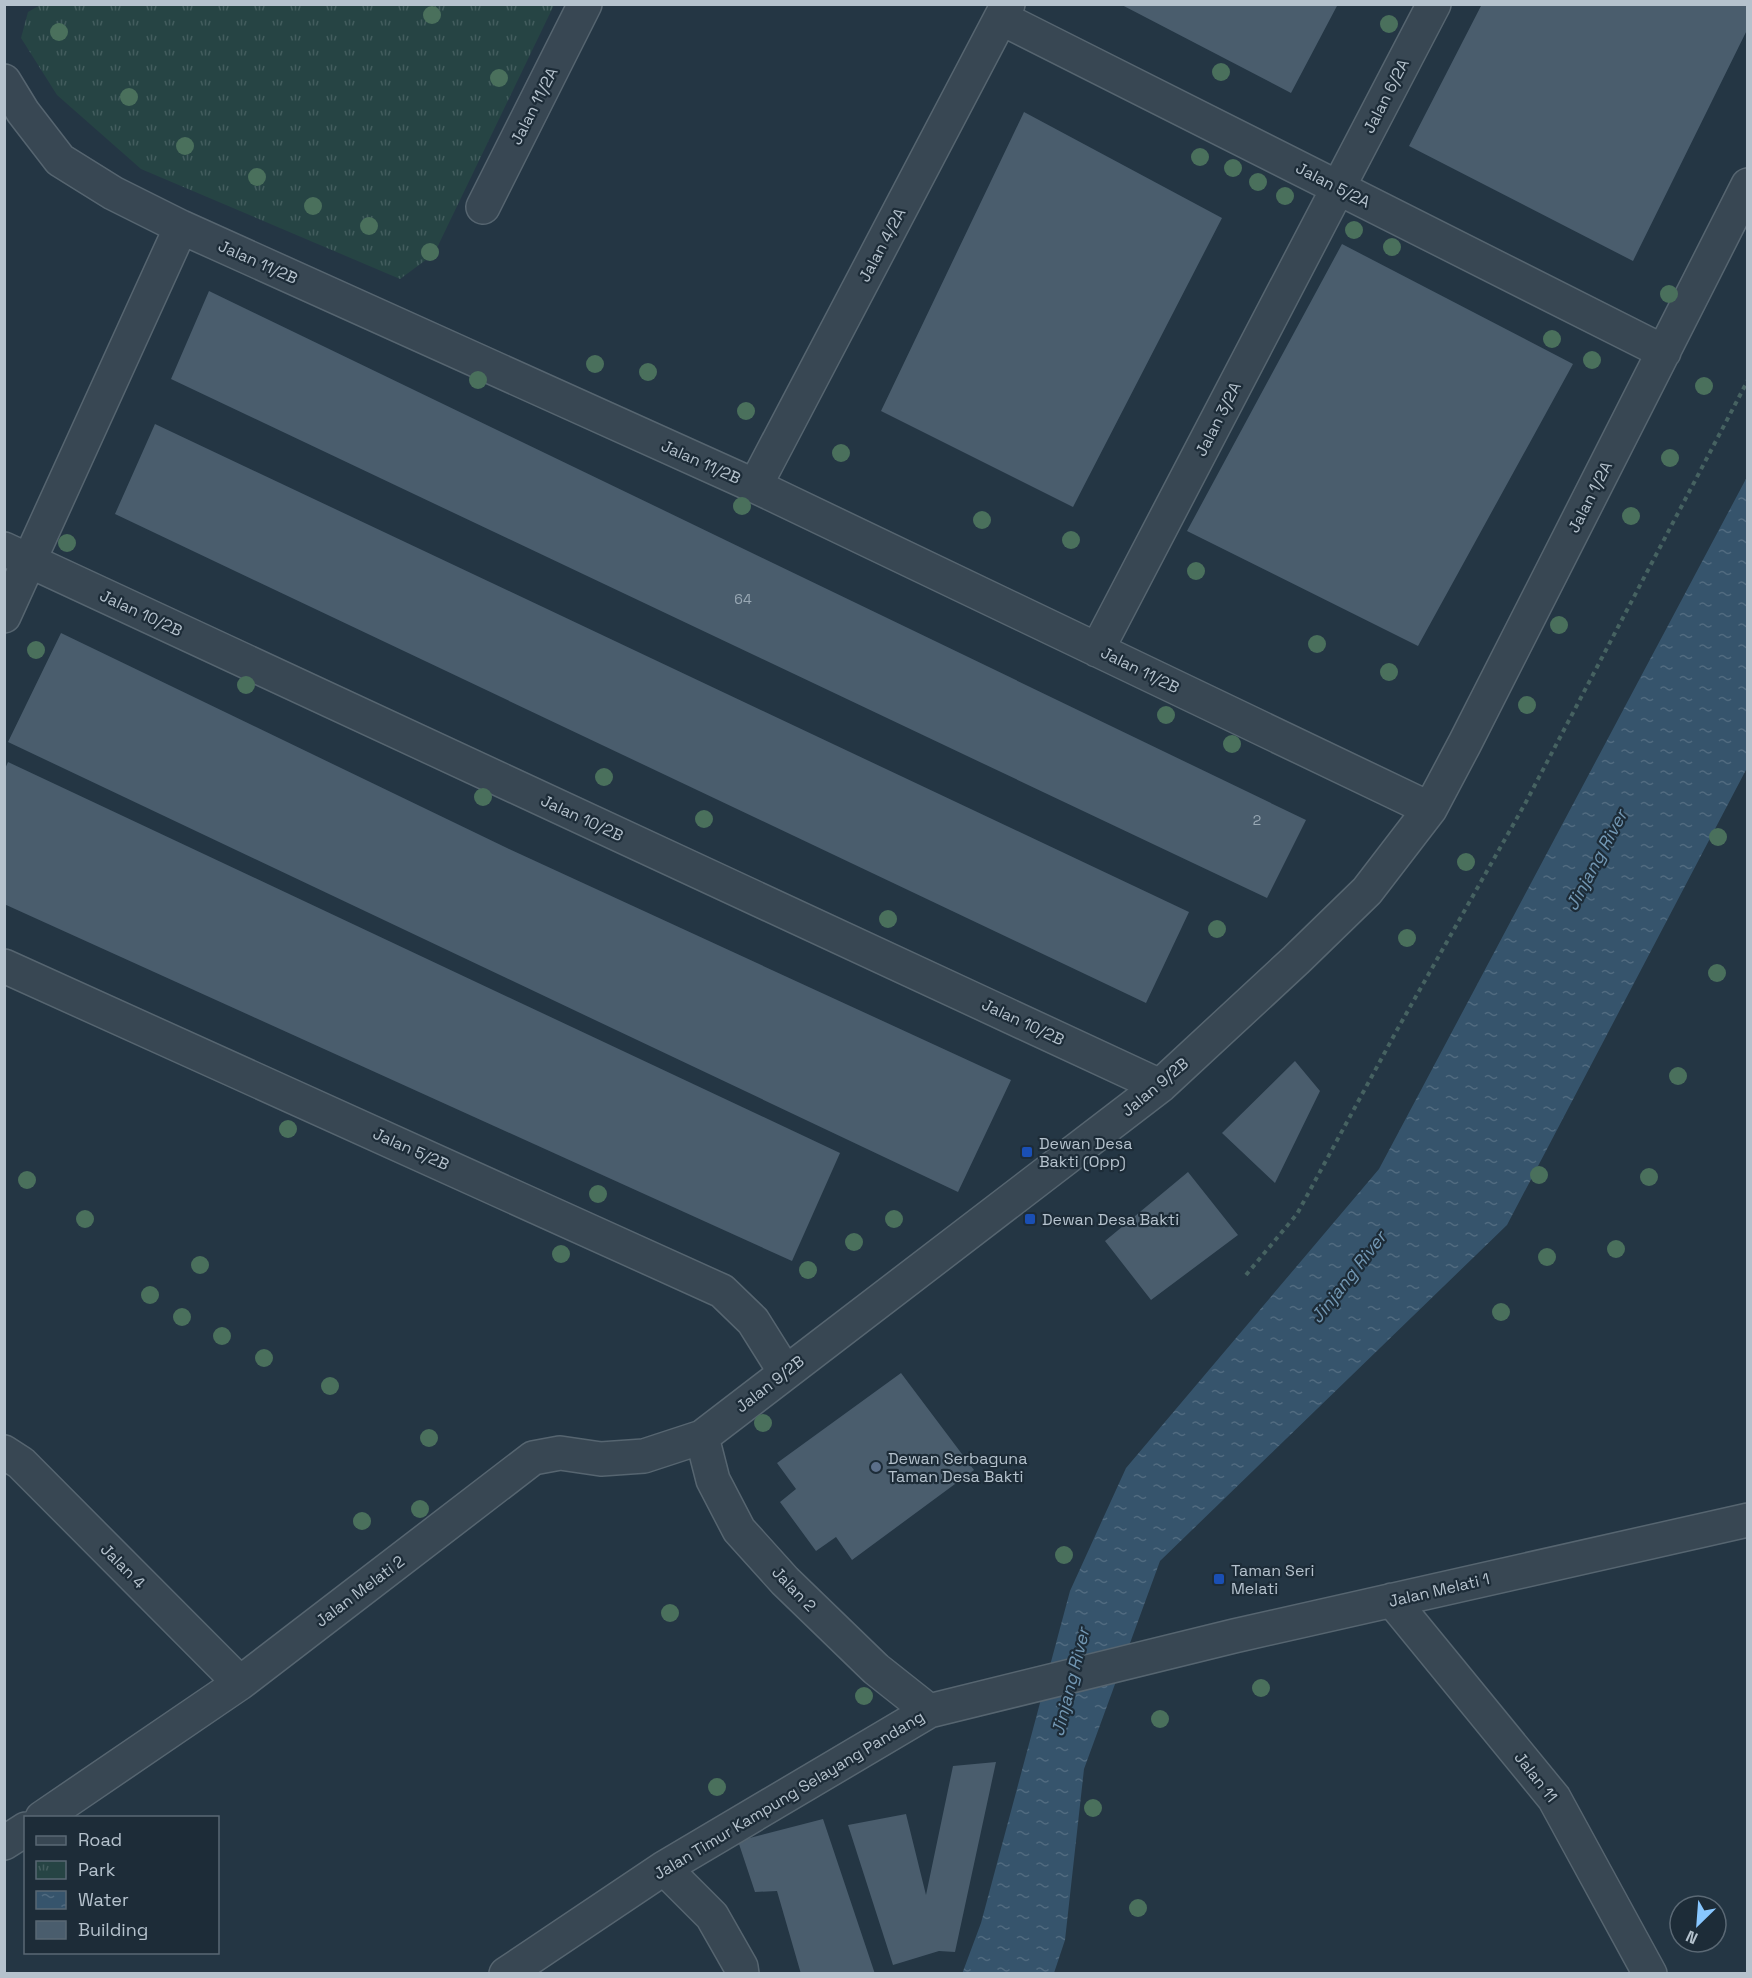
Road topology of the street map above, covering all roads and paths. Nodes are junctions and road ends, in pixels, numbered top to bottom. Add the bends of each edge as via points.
1 (585, 4) edge
2 (1434, 4) edge
3 (1005, 11) edge
4 (4, 81) edge
5 (1748, 185) edge
6 (1339, 188) junction
7 (483, 207) dead end
8 (181, 227) junction
9 (1664, 352) junction
10 (1748, 380) edge
11 (755, 486) junction
12 (17, 555) edge
13 (4, 616) edge
14 (1097, 650) junction
15 (1430, 808) junction
16 (4, 966) edge
17 (1160, 1086) junction
18 (1246, 1275) dead end
19 (785, 1372) junction
20 (702, 1437) junction
21 (4, 1452) edge
22 (1748, 1520) edge
23 (1392, 1600) junction
24 (1130, 1661) joint
25 (240, 1683) junction
26 (929, 1711) junction
27 (45, 1816) edge
28 (24, 1830) edge
29 (4, 1843) edge
30 (664, 1868) junction
31 (506, 1974) edge
32 (742, 1974) edge
33 (1650, 1974) edge

1 - 7 street, Jalan 11/2A
2 - 6 street, Jalan 6/2A
3 - 6 street, Jalan 5/2A
3 - 11 street, Jalan 4/2A
4 - 8 street, Jalan 11/2B via 60,160 113,193
5 - 9 street, Jalan 1/2A
6 - 9 street, Jalan 5/2A
6 - 14 street, Jalan 3/2A
8 - 11 street, Jalan 11/2B
8 - 12 street
9 - 15 street, Jalan 1/2A
10 - 18 path via 1526,802 1297,1214
11 - 14 street, Jalan 11/2B
12 - 13 street
12 - 17 street, Jalan 10/2B
14 - 15 street, Jalan 11/2B
15 - 17 street, Jalan 9/2B via 1367,891
16 - 19 street, Jalan 5/2B via 722,1291 753,1321
17 - 19 street, Jalan 9/2B
19 - 20 street, Jalan 9/2B
20 - 25 street, Jalan Melati 2 via 644,1456 602,1459 560,1453 533,1458
20 - 26 street, Jalan 2 via 713,1480 739,1530 785,1581 876,1669
21 - 25 street, Jalan 4 via 21,1463
22 - 23 street, Jalan Melati 1
23 - 24 street, Jalan Melati 1
23 - 33 street, Jalan 11 via 1554,1798
24 - 26 street, Jalan Timur Kampung Selayang Pandang
25 - 27 street, Jalan Melati 2
26 - 30 street, Jalan Timur Kampung Selayang Pandang
28 - 29 street
30 - 31 street, Jalan Timur Kampung Selayang Pandang
30 - 32 street via 712,1916

